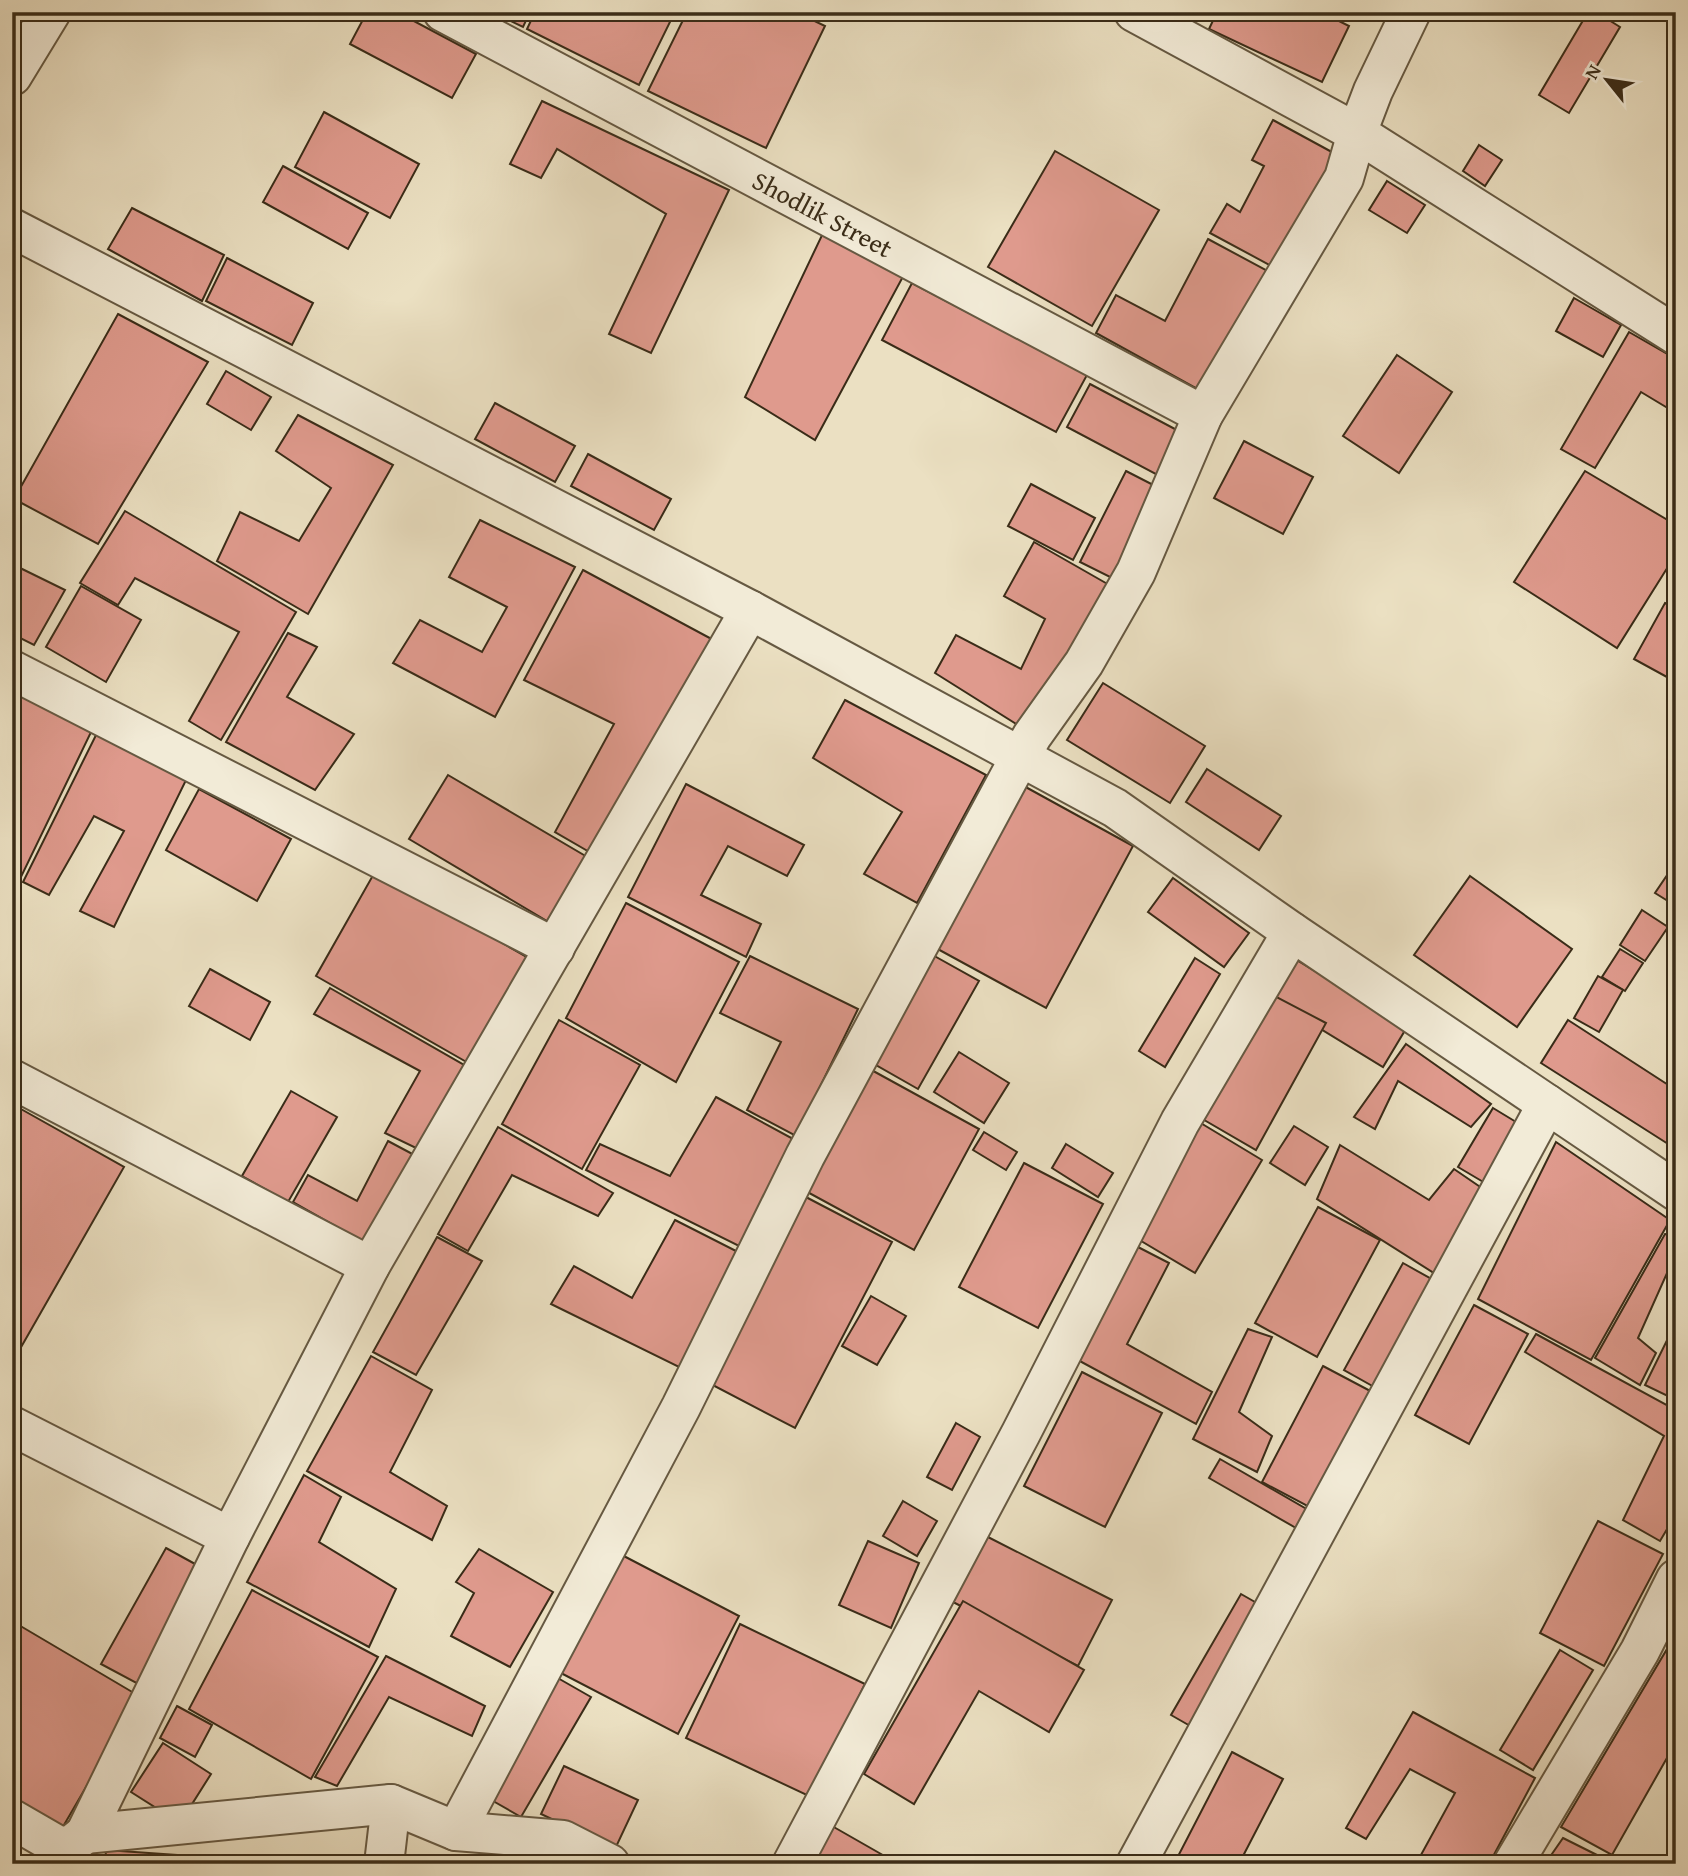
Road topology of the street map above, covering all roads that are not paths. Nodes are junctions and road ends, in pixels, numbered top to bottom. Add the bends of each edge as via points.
1 (51, 12) edge
2 (443, 12) edge
3 (1134, 12) edge
4 (1411, 12) edge
5 (12, 76) edge
6 (1357, 133) junction
7 (12, 228) edge
8 (1676, 335) edge
9 (1203, 415) junction
10 (750, 610) junction
11 (12, 670) edge
12 (1020, 757) junction
13 (1292, 932) junction
14 (555, 948) junction
15 (12, 1079) edge
16 (1546, 1104) junction
17 (1676, 1191) edge
18 (370, 1266) junction
19 (12, 1426) edge
20 (230, 1537) junction
21 (1676, 1579) edge
22 (391, 1804) junction
23 (12, 1819) edge
24 (456, 1831) junction
25 (74, 1848) edge
26 (383, 1864) edge
27 (610, 1864) edge
28 (792, 1864) edge
29 (1136, 1864) edge
30 (1513, 1864) edge

1 - 5 street
2 - 9 street, Shodlik Street
3 - 6 street
4 - 6 street
6 - 8 street
6 - 9 street via 1345,178
7 - 10 street
9 - 12 street via 1136,572 1084,663
10 - 12 street
10 - 14 street
11 - 14 street
12 - 13 street via 1115,808
12 - 24 street via 805,1156 681,1407
13 - 16 street
13 - 28 street via 1180,1122
14 - 18 street
15 - 18 street
16 - 17 street
16 - 29 street
18 - 20 street
19 - 20 street
20 - 25 street
21 - 30 street via 1640,1651
22 - 24 street
22 - 25 street
22 - 26 street
23 - 25 street via 57,1845
24 - 27 street via 563,1840

